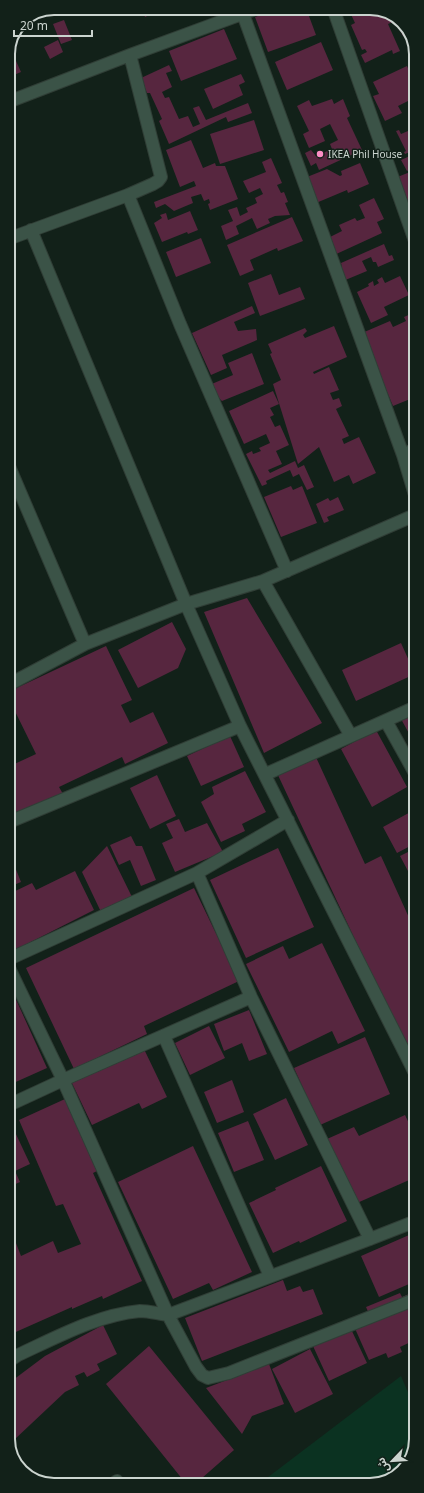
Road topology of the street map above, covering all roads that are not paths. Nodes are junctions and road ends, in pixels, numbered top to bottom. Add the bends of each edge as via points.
1 (240, 15) edge
2 (243, 15) edge
3 (335, 15) edge
4 (130, 55) junction
5 (15, 99) edge
6 (128, 195) junction
7 (409, 225) edge
8 (31, 230) junction
9 (15, 236) edge
10 (409, 452) edge
11 (403, 455) junction
12 (409, 475) edge
13 (15, 480) edge
14 (409, 518) edge
15 (287, 571) junction
16 (263, 581) junction
17 (186, 604) junction
18 (85, 644) junction
19 (15, 681) edge
20 (409, 710) edge
21 (386, 721) junction
22 (240, 726) junction
23 (351, 736) junction
24 (409, 762) edge
25 (266, 774) junction
26 (15, 819) edge
27 (288, 820) junction
28 (197, 873) junction
29 (15, 956) edge
30 (15, 980) edge
31 (252, 998) junction
32 (164, 1036) junction
33 (409, 1061) edge
34 (63, 1080) junction
35 (15, 1102) edge
36 (409, 1224) edge
37 (370, 1239) junction
38 (270, 1276) junction
39 (409, 1302) edge
40 (168, 1315) junction
41 (15, 1357) edge

1 - 4 street
2 - 11 street
3 - 7 street
4 - 5 street
4 - 6 street via 161,177 153,184
6 - 8 street
6 - 15 street via 180,324
8 - 9 street
8 - 17 street
10 - 11 street
11 - 12 street
13 - 18 street
14 - 15 street
15 - 16 street
16 - 17 street
16 - 23 street
17 - 18 street
17 - 22 street
18 - 19 street
20 - 21 street
21 - 23 street
21 - 24 street
22 - 25 street
22 - 26 street
23 - 25 street
25 - 27 street
27 - 28 street
27 - 33 street
28 - 29 street
28 - 31 street
30 - 34 street
31 - 32 street
31 - 37 street
32 - 34 street
32 - 38 street
34 - 35 street
34 - 40 street
36 - 37 street
37 - 38 street
38 - 40 street
39 - 40 street via 229,1374 208,1378 196,1367
40 - 41 street via 142,1311 116,1315 78,1327

